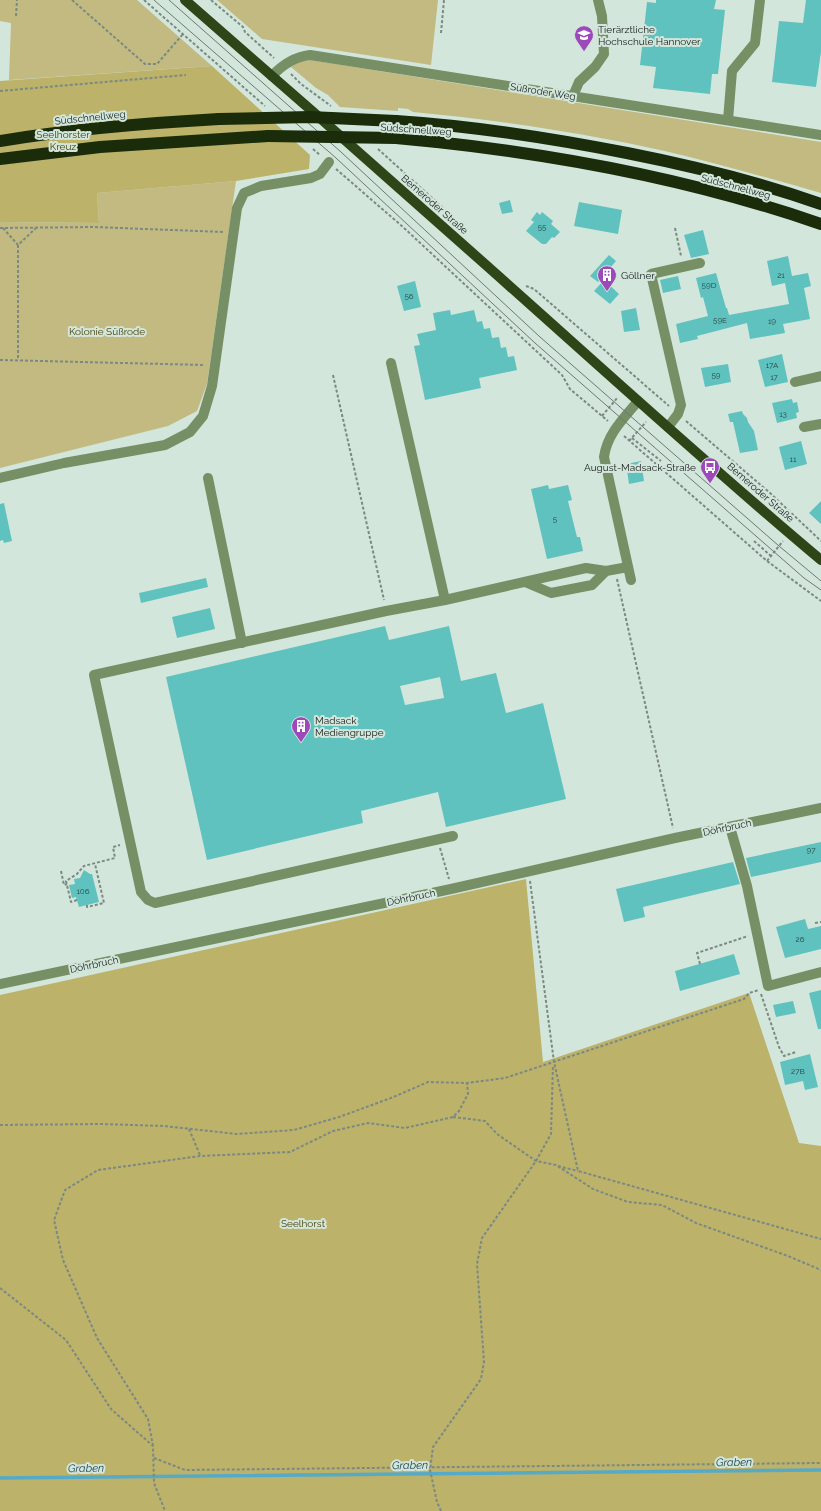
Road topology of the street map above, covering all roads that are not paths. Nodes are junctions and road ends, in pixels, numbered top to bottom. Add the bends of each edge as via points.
1 (185, 0) edge
2 (598, 0) edge
3 (760, 0) edge
4 (272, 76) junction
5 (573, 96) junction
6 (728, 120) junction
7 (821, 135) edge
8 (0, 141) edge
9 (0, 159) edge
10 (329, 162) road end
11 (821, 204) edge
12 (821, 224) edge
13 (700, 263) dead end
14 (391, 362) dead end
15 (821, 376) edge
16 (795, 382) dead end
17 (638, 401) junction
18 (821, 424) edge
19 (668, 426) junction
20 (804, 428) dead end
21 (0, 478) edge
22 (208, 478) dead end
23 (821, 560) edge
24 (628, 567) junction
25 (611, 571) junction
26 (631, 580) dead end
27 (525, 582) junction
28 (445, 600) junction
29 (242, 643) junction
30 (821, 808) edge
31 (730, 827) junction
32 (453, 836) dead end
33 (821, 972) edge
34 (0, 984) edge

1 - 4 main road, Bemeroder Straße
2 - 5 street via 602,16 604,54 579,82
3 - 6 street via 755,43 732,71
4 - 5 street, Süßroder Weg via 290,60 310,55
4 - 17 main road, Bemeroder Straße
5 - 6 street, Süßroder Weg
6 - 7 street, Süßroder Weg
8 - 11 highway, Südschnellweg, bridge via 98,128 219,119 302,117 439,124 583,144 725,175
9 - 12 highway, Südschnellweg, bridge via 100,147 268,136 396,138 508,150 650,177 790,213
10 - 21 street via 320,174 311,178 261,186 244,194 237,208 212,386 203,416 190,432 165,445 64,463
13 - 19 street via 651,274 681,405 678,414
14 - 28 street
15 - 16 street
17 - 19 main road, Bemeroder Straße
17 - 24 street via 616,428 605,448 604,457
18 - 20 street
19 - 23 main road, Bemeroder Straße
22 - 29 street
24 - 25 street
24 - 26 street
25 - 27 street via 586,568
25 - 27 street via 592,584 551,593
27 - 28 street
28 - 29 street
29 - 32 street via 94,675 141,892 148,900 155,903
30 - 31 street, Döhrbruch
31 - 33 street via 757,933 764,988
31 - 34 street, Döhrbruch

